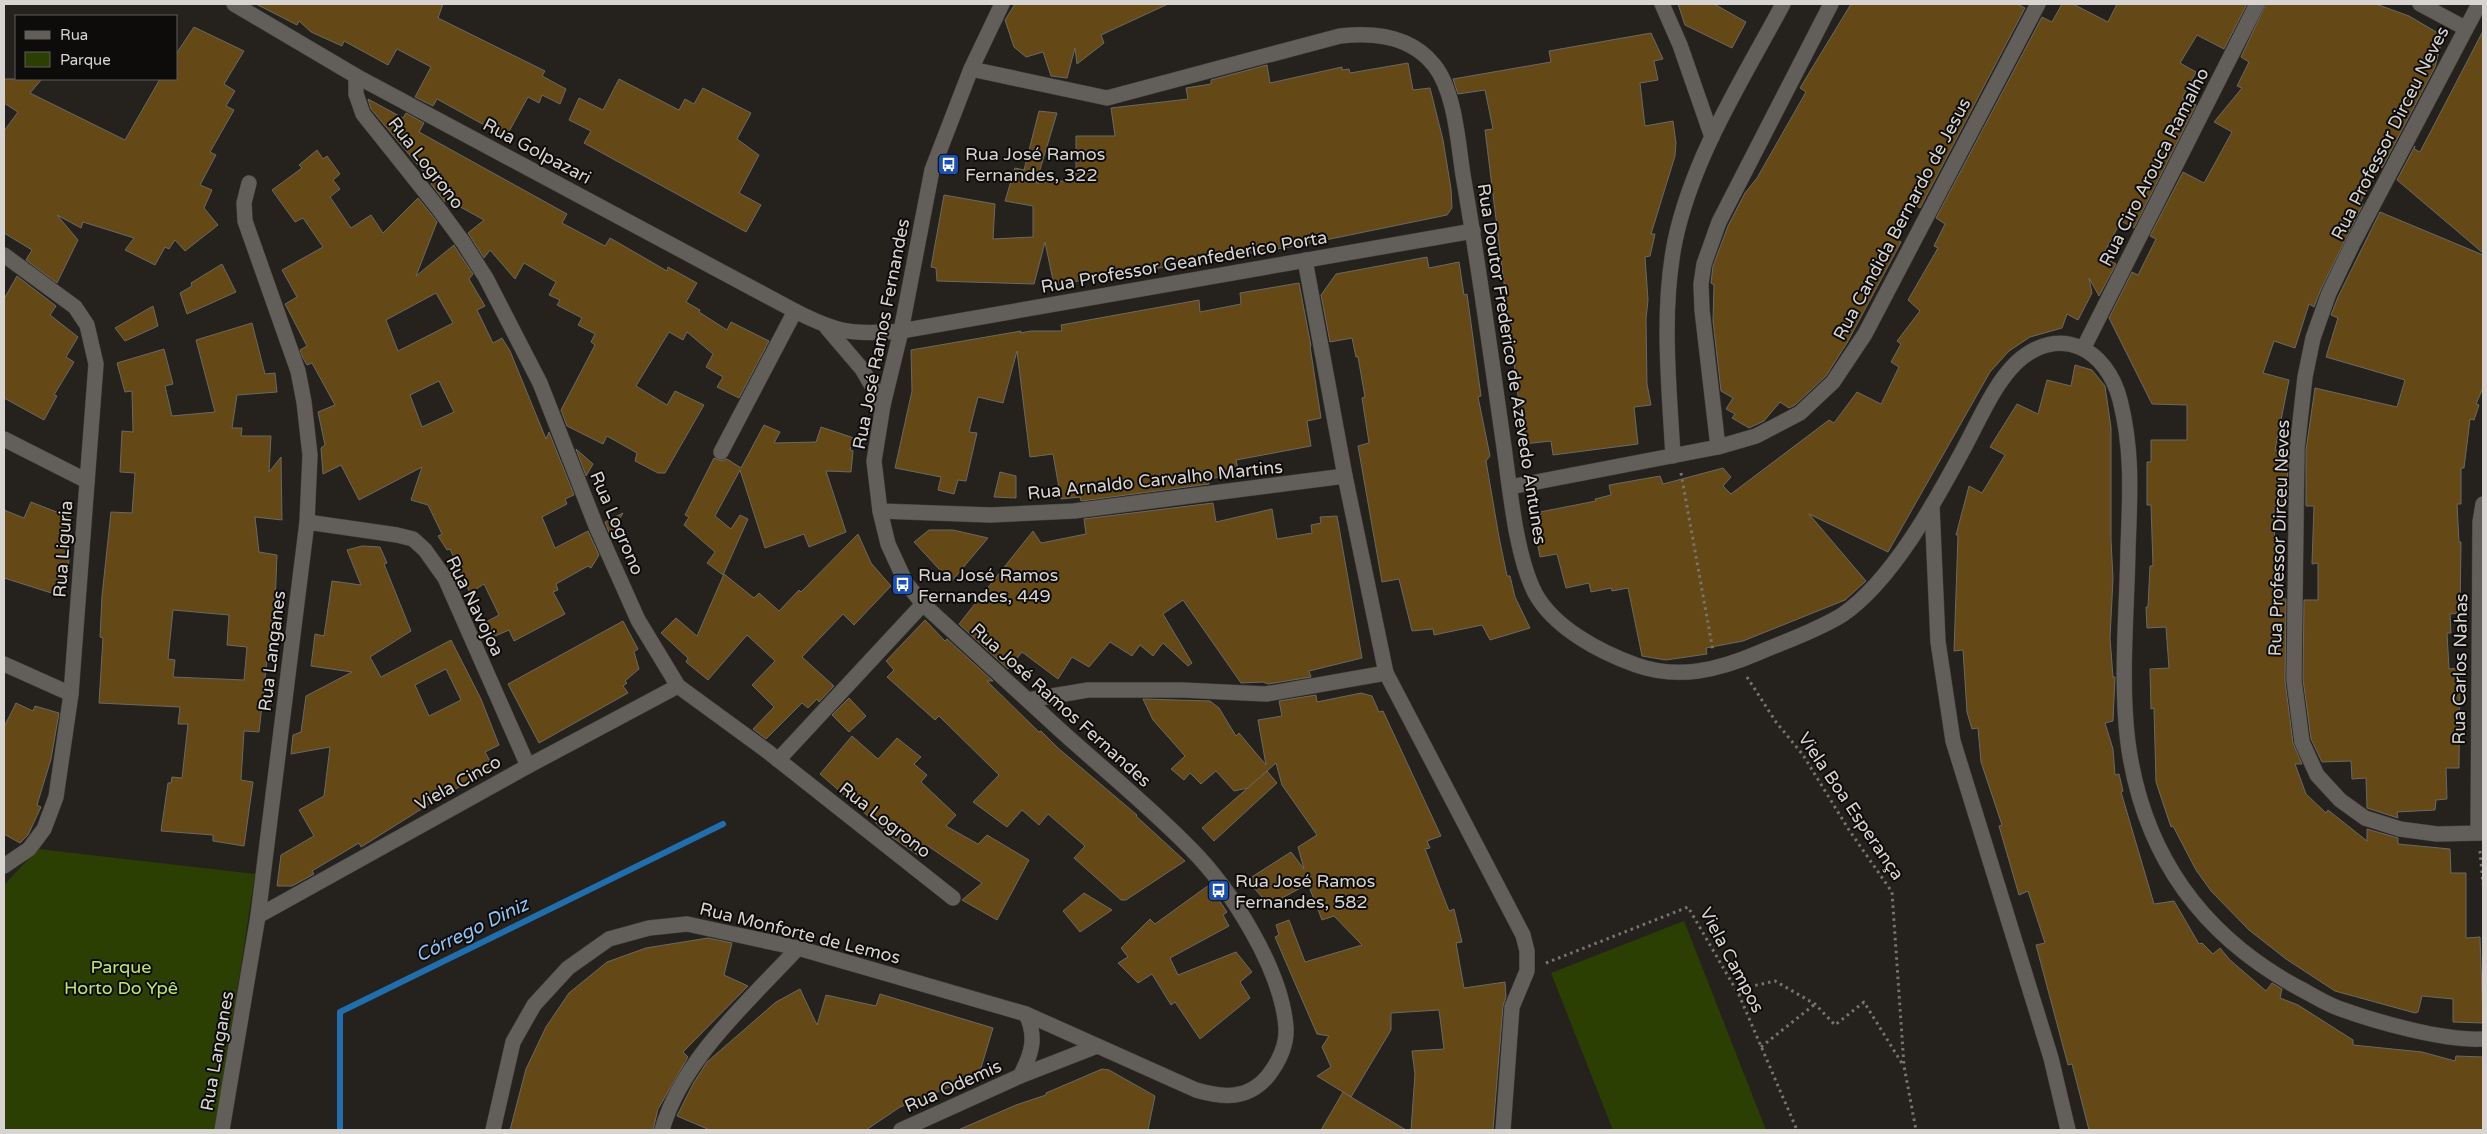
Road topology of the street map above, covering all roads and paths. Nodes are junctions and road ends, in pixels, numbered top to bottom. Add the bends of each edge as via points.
1 (234, 4) edge
2 (1002, 4) edge
3 (1662, 4) edge
4 (1783, 4) edge
5 (1831, 4) edge
6 (2038, 4) edge
7 (2258, 4) edge
8 (2420, 4) edge
9 (2479, 4) edge
10 (2465, 28) junction
11 (971, 69) junction
12 (356, 76) junction
13 (1712, 137) junction
14 (249, 184) dead end
15 (1472, 230) junction
16 (4, 255) edge
17 (1306, 260) junction
18 (795, 311) junction
19 (826, 327) junction
20 (901, 330) junction
21 (2084, 347) junction
22 (883, 405) junction
23 (4, 439) edge
24 (1718, 447) junction
25 (721, 452) dead end
26 (1675, 455) junction
27 (1345, 476) junction
28 (87, 481) junction
29 (1510, 487) junction
30 (2483, 504) edge
31 (1932, 506) junction
32 (880, 511) junction
33 (307, 522) junction
34 (923, 604) junction
35 (1737, 662) junction
36 (4, 664) edge
37 (1716, 668) junction
38 (1386, 673) junction
39 (678, 686) junction
40 (71, 694) junction
41 (1028, 700) junction
42 (778, 760) junction
43 (528, 766) junction
44 (2481, 833) edge
45 (4, 866) edge
46 (2483, 884) edge
47 (953, 898) dead end
48 (258, 916) junction
49 (798, 948) junction
50 (1526, 971) junction
51 (1739, 995) junction
52 (1815, 1004) junction
53 (1026, 1014) junction
54 (2483, 1039) edge
55 (1097, 1046) junction
56 (1761, 1046) junction
57 (1904, 1066) junction
58 (1020, 1076) junction
59 (1196, 1090) joint
60 (222, 1130) edge
61 (493, 1130) edge
62 (662, 1130) edge
63 (901, 1130) edge
64 (1503, 1130) edge
65 (1797, 1130) edge
66 (1916, 1130) edge
67 (2068, 1130) edge

1 - 12 street, Rua Golpazari
2 - 11 street, Rua José Ramos Fernandes
3 - 13 street
4 - 13 street
5 - 24 street via 1719,222 1704,264 1702,310
6 - 24 street, Rua Candida Bernardo de Jesus via 1865,334 1833,382 1800,413 1756,436
7 - 21 street, Rua Ciro Arouca Ramalho
8 - 10 street
9 - 10 street, Rua Professor Dirceu Neves
10 - 44 street, Rua Professor Dirceu Neves via 2353,243 2329,293 2313,338 2297,449 2294,680 2302,742 2317,775 2340,800 2365,818 2400,829 2437,834
11 - 15 street, Rua Doutor Frederico de Azevedo Antunes via 1107,98 1340,36 1370,32 1391,38 1416,49 1432,62 1441,76 1452,108
11 - 20 street, Rua José Ramos Fernandes via 932,170
12 - 18 street, Rua Golpazari
12 - 39 street, Rua Logrono via 356,94 364,114 463,242 514,330 540,383 596,526 635,613
13 - 26 street via 1691,188 1675,240 1669,286 1668,329
14 - 33 street, Rua Langanes via 244,203 245,221 286,334 304,402 310,455
15 - 17 street, Rua Professor Geanfederico Porta
15 - 29 street, Rua Doutor Frederico de Azevedo Antunes
16 - 28 street, Rua Liguria via 75,307 88,325 96,364
17 - 20 street, Rua Professor Geanfederico Porta
17 - 27 street
18 - 19 street, Rua Golpazari
18 - 25 street
19 - 20 street, Rua Golpazari via 862,333
19 - 22 street, Rua Golpazari via 862,369
20 - 22 street, Rua José Ramos Fernandes
21 - 31 street, Rua Doutor Frederico de Azevedo Antunes via 2066,343 2040,347 2020,359 2001,381
21 - 54 street via 2103,363 2116,385 2128,431 2128,738 2135,783 2152,836 2175,880 2201,913 2270,973 2334,1007 2417,1030 2465,1040
22 - 32 street, Rua José Ramos Fernandes via 874,461
23 - 28 street
24 - 26 street, Rua Candida Bernardo de Jesus
26 - 29 street, Rua Candida Bernardo de Jesus
26 - 37 path
27 - 32 street, Rua Arnaldo Carvalho Martins via 1074,511 990,515
27 - 38 street
28 - 40 street, Rua Liguria
29 - 37 street, Rua Doutor Frederico de Azevedo Antunes via 1532,589 1561,623 1597,647 1646,668 1666,672
30 - 44 street, Rua Carlos Nahas via 2480,522
31 - 35 street, Rua Doutor Frederico de Azevedo Antunes via 1894,561 1848,611 1824,625
31 - 67 street via 1938,642 1953,741 2051,1058
32 - 34 street, Rua José Ramos Fernandes via 897,566
33 - 43 street, Rua Navojoa via 397,535 413,540 425,550 445,578
33 - 48 street, Rua Langanes
34 - 41 street, Rua José Ramos Fernandes
34 - 42 street
35 - 37 street, Rua Doutor Frederico de Azevedo Antunes
35 - 57 path, Viela Boa Esperança via 1776,722 1803,754 1849,830 1892,892
36 - 40 street
38 - 41 street via 1266,694 1088,690
38 - 50 street via 1523,935 1527,951
39 - 42 street, Rua Logrono
39 - 43 street, Viela Cinco
40 - 45 street, Rua Liguria via 56,798 44,829 29,849
41 - 59 street, Rua José Ramos Fernandes via 1191,849 1234,902 1261,950 1280,996 1286,1030 1282,1054 1257,1087 1238,1096 1217,1096
42 - 47 street, Rua Logrono
43 - 48 street, Viela Cinco
44 - 46 path
48 - 60 street, Rua Langanes
49 - 53 street, Rua Monforte de Lemos
49 - 61 street, Rua Monforte de Lemos via 687,924 649,928 609,939 568,968 534,1004 514,1042
49 - 62 street via 698,1057 668,1106
50 - 51 path, Viela Campos via 1688,907
50 - 64 street via 1512,1007
51 - 52 path via 1748,987 1775,981
51 - 56 path, Viela Campos
52 - 56 path
52 - 57 path via 1834,1025 1864,1002
53 - 55 street, Rua Monforte de Lemos
53 - 58 street, Rua Odemis via 1033,1038 1031,1056
55 - 58 street, Rua Odemis
55 - 59 street, Rua Monforte de Lemos
56 - 65 path, Viela Campos
57 - 66 path, Viela Boa Esperança
58 - 63 street, Rua Odemis

